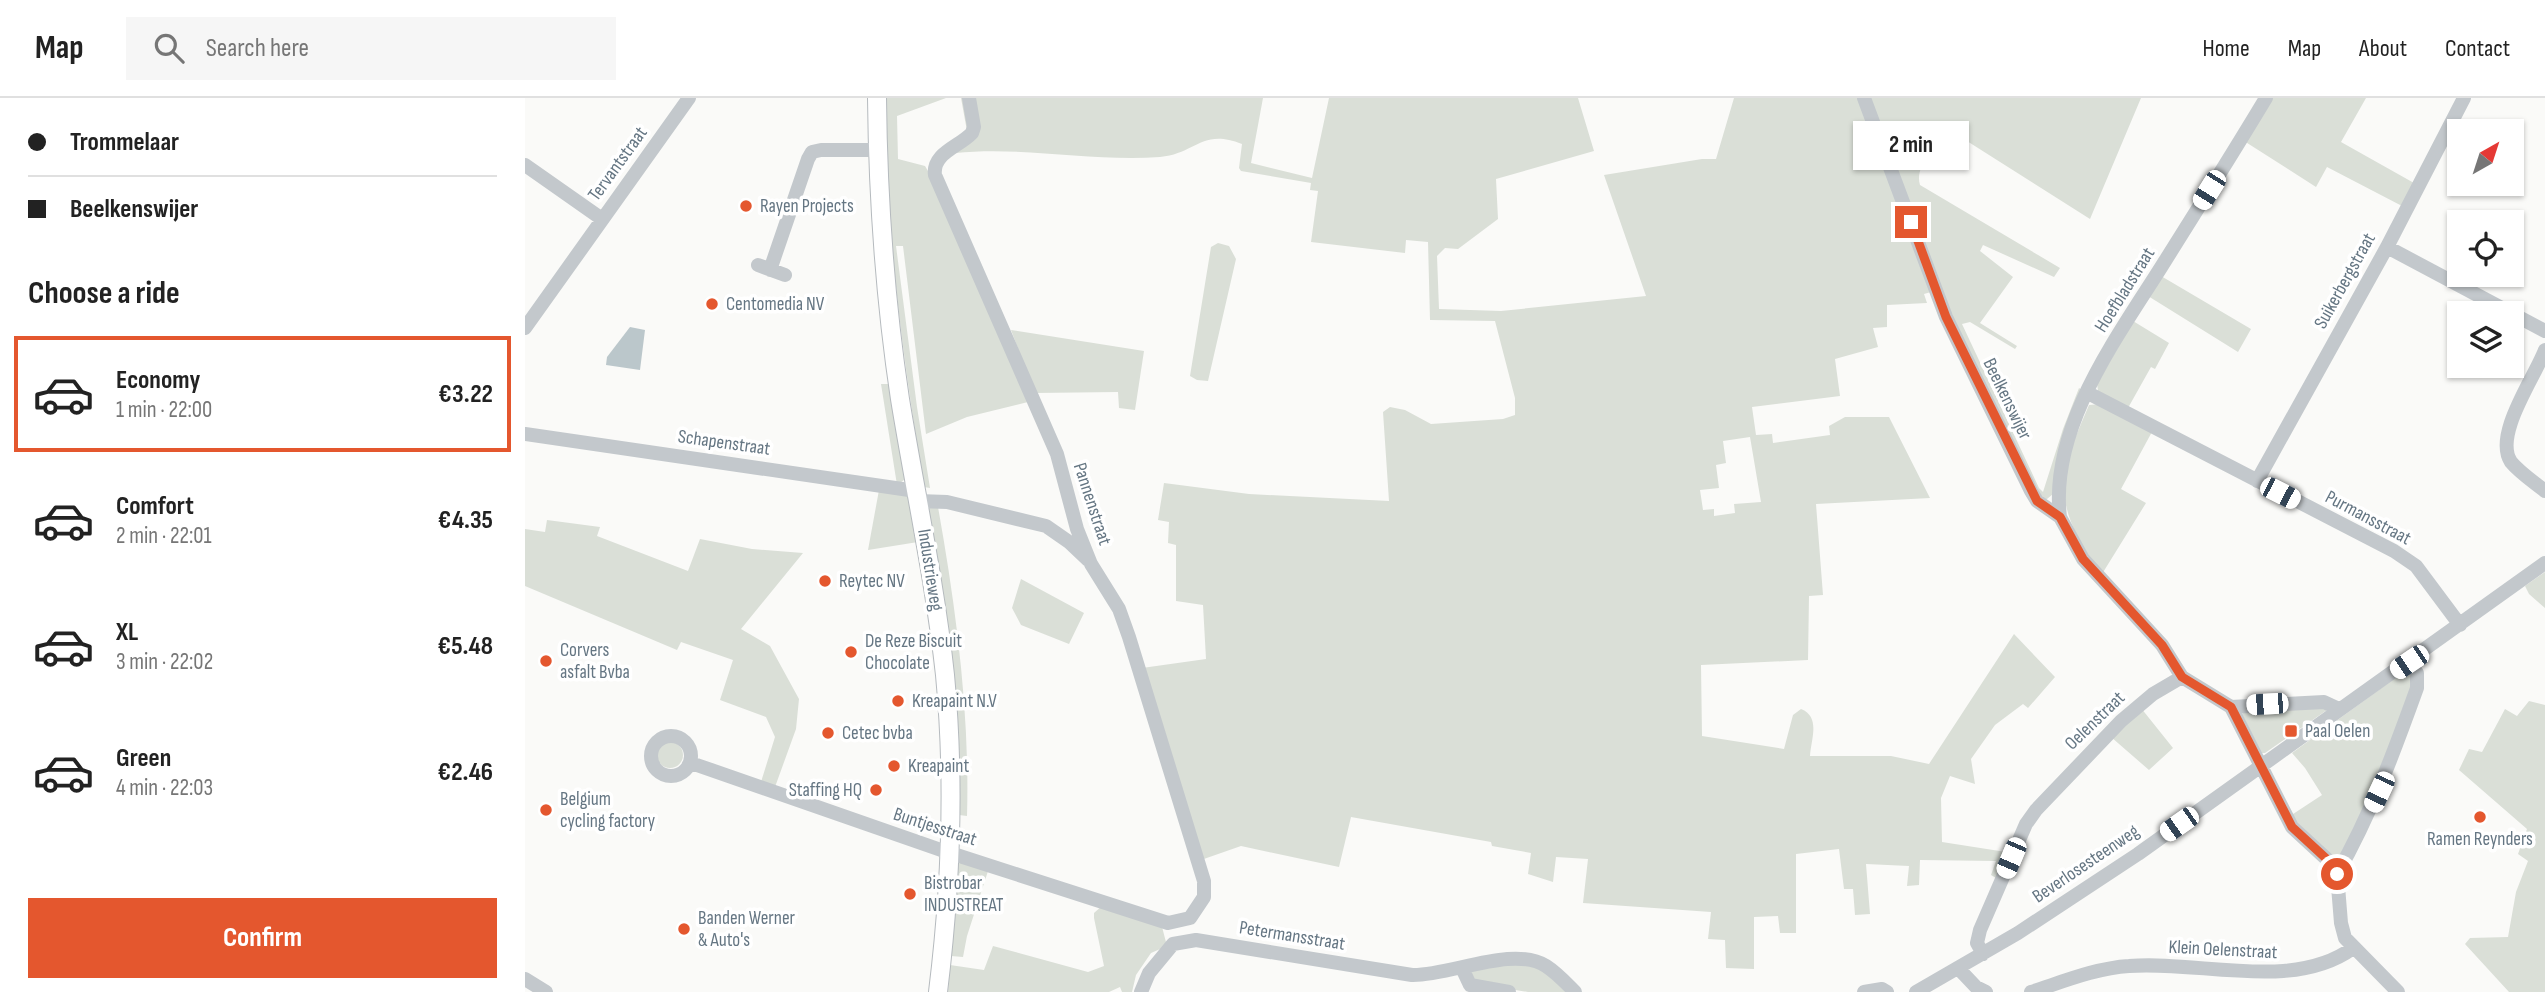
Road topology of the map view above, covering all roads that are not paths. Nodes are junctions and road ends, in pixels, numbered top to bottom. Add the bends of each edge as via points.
1 (689, 98) edge
2 (877, 98) edge
3 (969, 98) edge
4 (1864, 98) edge
5 (2266, 98) edge
6 (2463, 98) edge
7 (878, 150) junction
8 (525, 165) edge
9 (602, 219) junction
10 (2387, 247) junction
11 (785, 275) dead end
12 (525, 328) edge
13 (2545, 331) edge
14 (2545, 350) edge
15 (2088, 393) junction
16 (525, 434) edge
17 (2257, 481) junction
18 (2545, 491) edge
19 (917, 496) junction
20 (2060, 517) junction
21 (2545, 563) edge
22 (1091, 564) junction
23 (2460, 625) junction
24 (2409, 662) junction
25 (2182, 677) junction
26 (2231, 707) junction
27 (2339, 709) junction
28 (691, 762) dead end
29 (2262, 766) junction
30 (950, 853) junction
31 (2337, 874) junction
32 (1191, 918) junction
33 (1168, 923) junction
34 (1196, 940) junction
35 (1173, 944) junction
36 (2353, 948) junction
37 (1983, 954) junction
38 (1462, 968) junction
39 (1958, 968) junction
40 (525, 979) edge
41 (546, 992) edge
42 (938, 992) edge
43 (1141, 992) edge
44 (1510, 992) edge
45 (1575, 992) edge
46 (1864, 992) edge
47 (1887, 992) edge
48 (1916, 992) edge
49 (1986, 992) edge
50 (2031, 992) edge
51 (2398, 992) edge

1 - 9 street, Tervantstraat
2 - 7 main road, Industrieweg
3 - 22 street, Pannenstraat via 972,133 938,159 935,175 1057,454
4 - 20 street, Beelkenswijer via 1946,317 2031,491
5 - 15 street, Hoefbladstraat
6 - 10 street, Suikerbergstraat
7 - 11 street via 813,152 764,267
7 - 19 main road, Industrieweg via 888,292
8 - 9 street, Tervantstraat
9 - 12 street, Tervantstraat
10 - 13 street
10 - 17 street, Suikerbergstraat
14 - 18 street via 2508,427 2506,443 2511,461
15 - 17 street, Purmansstraat
15 - 20 street, Hoefbladstraat via 2059,478
16 - 19 street, Schapenstraat
17 - 23 street, Purmansstraat via 2416,566
19 - 22 street, Schapenstraat via 1047,526
19 - 30 main road, Industrieweg via 945,678
20 - 25 street, Beelkenswijer via 2083,559 2162,645
21 - 23 street, Beverlosesteenweg
22 - 32 street, Pannenstraat via 1119,609 1204,881 1204,897
23 - 24 street, Beverlosesteenweg
24 - 27 street, Beverlosesteenweg
24 - 31 street via 2417,673 2417,688 2379,792
25 - 26 street
25 - 37 street, Oelenstraat via 2121,720 2036,810 1980,930 1977,943
26 - 27 street via 2324,702
26 - 29 street
27 - 29 street, Beverlosesteenweg
28 - 30 street, Buntjesstraat
29 - 31 street via 2292,827
29 - 37 street, Beverlosesteenweg
30 - 33 street, Buntjesstraat
30 - 42 main road, Industrieweg
31 - 36 street via 2341,923
32 - 33 street
32 - 34 street
33 - 35 street
34 - 35 street, Petermansstraat
34 - 38 street, Petermansstraat via 1412,975
35 - 43 street via 1149,973
36 - 50 street, Klein Oelenstraat via 2321,968 2301,973 2236,974 2129,965
36 - 51 street
37 - 39 street, Beverlosesteenweg
38 - 44 street via 1469,985
38 - 45 street, Petermansstraat via 1530,959 1553,971
39 - 48 street, Beverlosesteenweg
39 - 49 street
40 - 41 street
46 - 47 street

